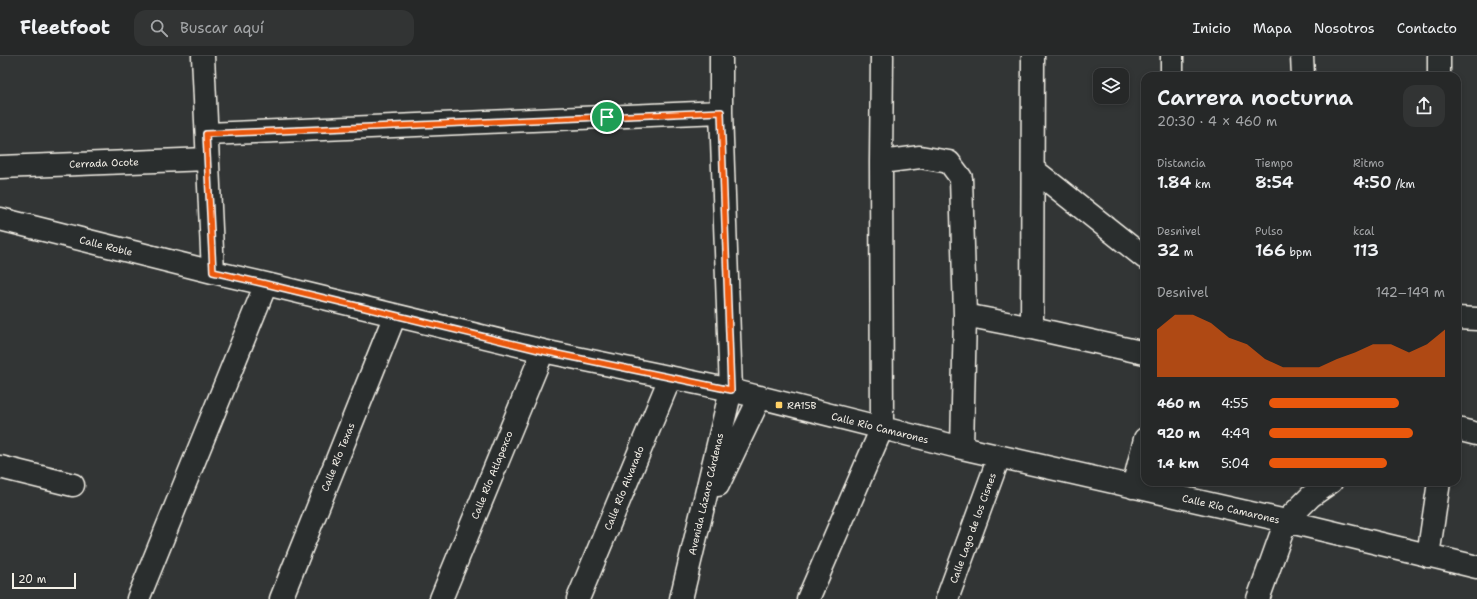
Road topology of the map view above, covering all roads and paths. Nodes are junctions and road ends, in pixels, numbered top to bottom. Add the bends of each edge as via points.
1 (203, 56) edge
2 (721, 56) edge
3 (882, 56) edge
4 (1033, 56) edge
5 (1172, 56) edge
6 (1302, 56) edge
7 (1439, 56) edge
8 (1172, 72) edge
9 (1303, 72) edge
10 (1439, 72) edge
11 (721, 112) junction
12 (206, 134) junction
13 (208, 160) junction
14 (880, 162) junction
15 (0, 167) edge
16 (1033, 169) junction
17 (0, 219) edge
18 (1141, 255) edge
19 (213, 272) junction
20 (266, 284) junction
21 (395, 315) junction
22 (965, 315) junction
23 (1461, 318) edge
24 (1477, 319) edge
25 (1032, 328) junction
26 (543, 351) junction
27 (1141, 352) edge
28 (670, 378) junction
29 (731, 390) junction
30 (760, 397) junction
31 (882, 428) junction
32 (1461, 430) edge
33 (1477, 434) edge
34 (962, 448) junction
35 (1141, 455) edge
36 (999, 457) junction
37 (0, 467) edge
38 (72, 485) dead end
39 (1325, 486) edge
40 (1438, 486) edge
41 (1133, 487) junction
42 (1286, 521) junction
43 (700, 522) junction
44 (1428, 556) junction
45 (1477, 568) edge
46 (138, 599) edge
47 (281, 599) edge
48 (441, 599) edge
49 (578, 599) edge
50 (682, 599) edge
51 (808, 599) edge
52 (947, 599) edge
53 (1258, 599) edge

1 - 12 street
2 - 11 street, Avenida Lázaro Cárdenas
3 - 14 street
4 - 16 street
5 - 8 street
6 - 9 street
7 - 10 street
11 - 12 street
11 - 29 street, Avenida Lázaro Cárdenas
12 - 13 street
13 - 15 street, Cerrada Ocote
13 - 19 street
14 - 22 street via 920,157 949,162 961,178
14 - 31 street
16 - 18 street
16 - 25 street
17 - 19 street, Calle Roble
19 - 20 street, Calle Río Camarones
20 - 21 street, Calle Río Camarones
20 - 46 street
21 - 26 street, Calle Río Camarones
21 - 47 street, Calle Río Texas
22 - 25 street
22 - 34 street
23 - 24 street
25 - 27 street
26 - 28 street, Calle Río Camarones
26 - 48 street, Calle Río Atlapexco
28 - 29 street, Calle Río Camarones
28 - 49 street, Calle Río Alvarado
29 - 30 street, Calle Río Camarones
29 - 43 street, Avenida Lázaro Cárdenas
30 - 31 street, Calle Río Camarones
30 - 43 street
31 - 34 street, Calle Río Camarones
31 - 51 street
32 - 33 street
34 - 36 street, Calle Río Camarones
35 - 41 street
36 - 41 street, Calle Río Camarones
36 - 52 street, Calle Lago de los Cisnes
37 - 38 street
39 - 42 street via 1311,496
40 - 44 street
41 - 42 street, Calle Río Camarones
42 - 44 street, Calle Río Camarones
42 - 53 street
43 - 50 street, Avenida Lázaro Cárdenas
44 - 45 street, Calle Río Camarones

